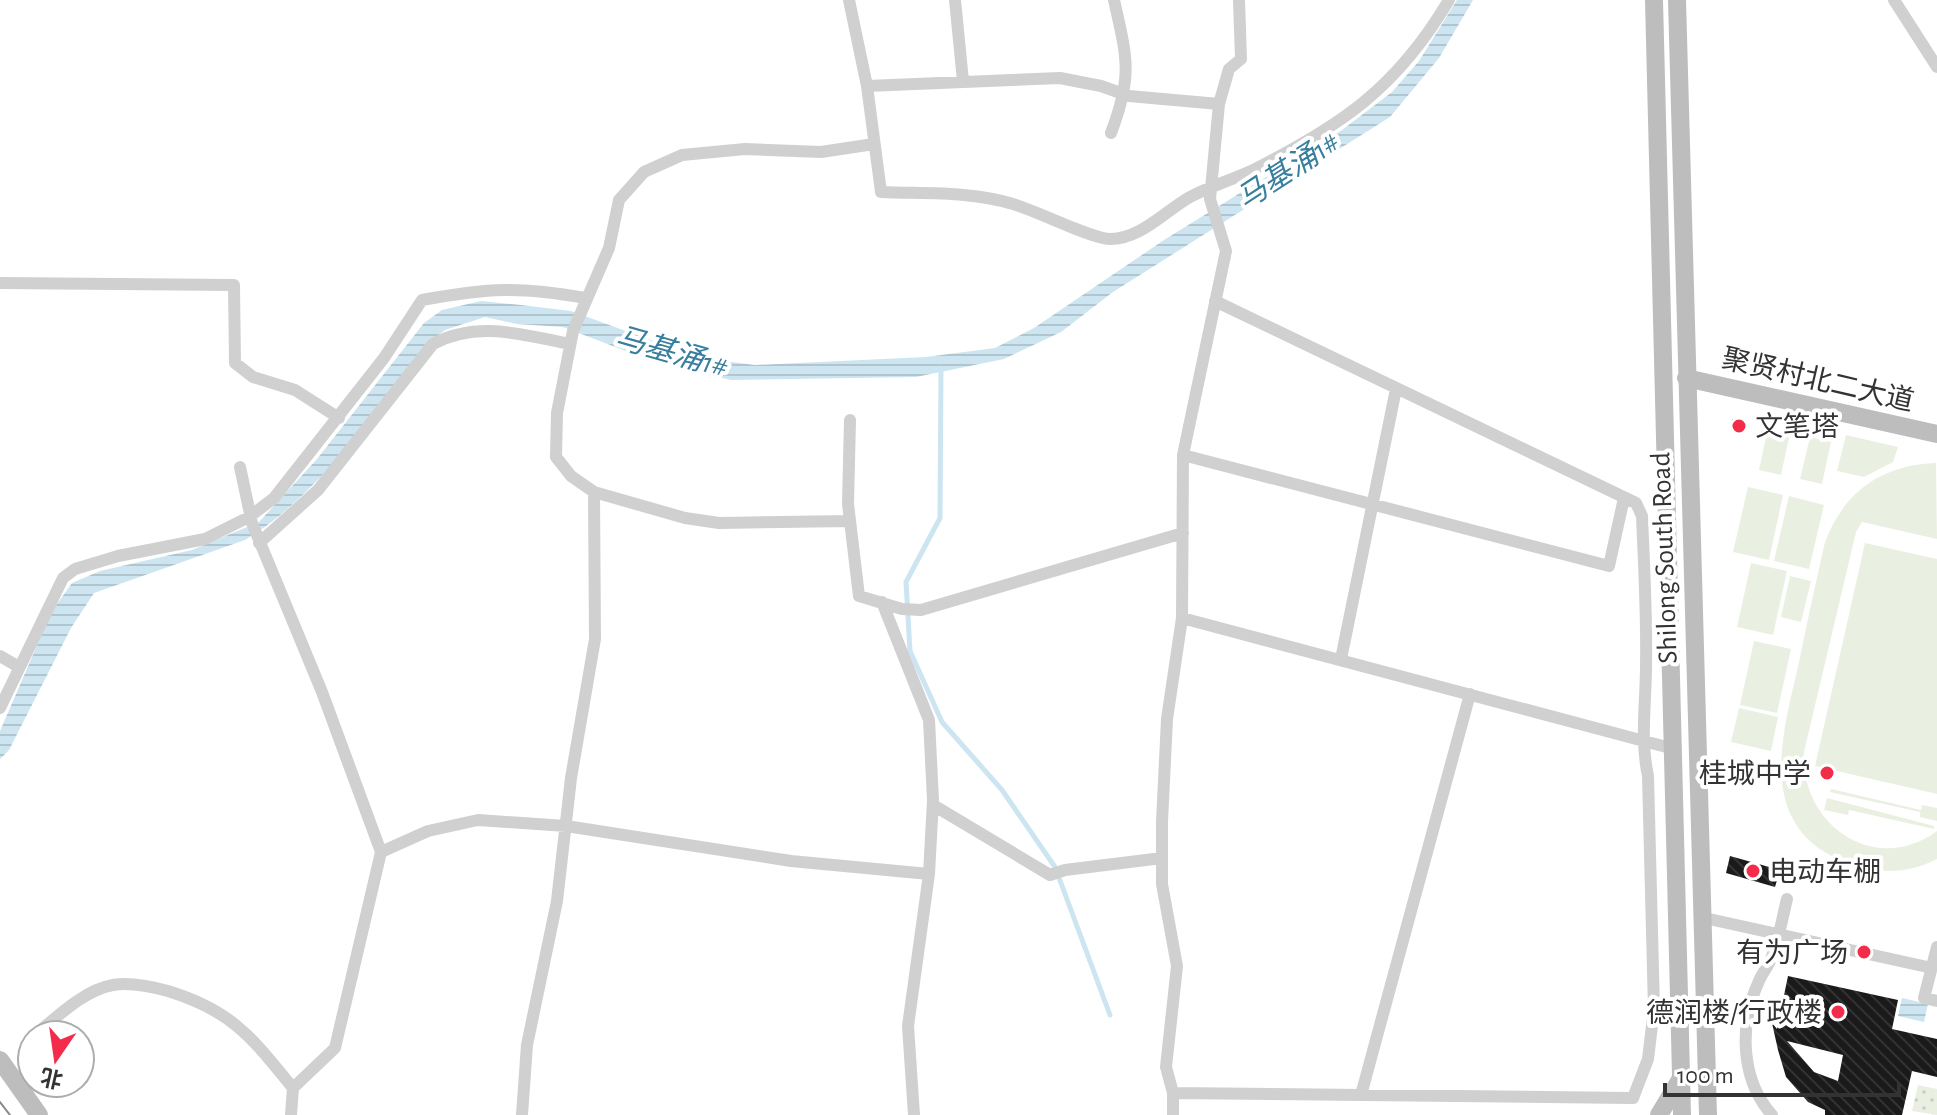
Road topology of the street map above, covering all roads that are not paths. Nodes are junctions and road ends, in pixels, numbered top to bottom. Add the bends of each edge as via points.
1 (849, 0) edge
2 (955, 0) edge
3 (1114, 0) edge
4 (1239, 0) edge
5 (1449, 0) edge
6 (1654, 0) edge
7 (1677, 0) edge
8 (1894, 0) edge
9 (1937, 67) edge
10 (963, 81) junction
11 (867, 86) junction
12 (1126, 95) junction
13 (1219, 104) junction
14 (1111, 133) dead end
15 (874, 144) junction
16 (1210, 195) junction
17 (0, 283) edge
18 (1215, 301) junction
19 (583, 303) junction
20 (571, 337) junction
21 (1686, 378) junction
22 (1396, 389) junction
23 (339, 418) junction
24 (850, 420) dead end
25 (1937, 434) edge
26 (1183, 455) junction
27 (240, 467) dead end
28 (594, 492) junction
29 (1624, 498) junction
30 (1372, 504) junction
31 (250, 520) junction
32 (849, 521) junction
33 (1183, 533) junction
34 (258, 541) junction
35 (1646, 590) junction
36 (1669, 590) junction
37 (882, 602) junction
38 (1182, 618) junction
39 (0, 656) edge
40 (1341, 659) junction
41 (19, 667) junction
42 (1470, 694) junction
43 (0, 708) edge
44 (1641, 742) junction
45 (1674, 749) junction
46 (933, 805) junction
47 (566, 826) junction
48 (381, 852) junction
49 (1162, 858) junction
50 (929, 874) junction
51 (1787, 899) dead end
52 (1700, 917) junction
53 (1779, 932) junction
54 (1937, 947) edge
55 (1932, 968) junction
56 (1937, 1001) edge
57 (55, 1019) edge
58 (0, 1060) edge
59 (1682, 1078) junction
60 (293, 1088) junction
61 (1173, 1093) junction
62 (1361, 1095) junction
63 (39, 1115) edge
64 (291, 1115) edge
65 (522, 1115) edge
66 (914, 1115) edge
67 (1173, 1115) edge
68 (1659, 1115) edge
69 (1682, 1115) edge
70 (1709, 1115) edge
71 (1772, 1115) edge

1 - 11 street
2 - 10 street
3 - 12 street via 1128,69
4 - 13 street via 1241,59 1229,69
5 - 16 street via 1392,80 1344,118
6 - 36 main road, Shilong South Road
7 - 21 main road, Shilong South Road
8 - 9 street
10 - 11 street
10 - 12 street via 1060,78
11 - 15 street
12 - 13 street
12 - 14 street
13 - 16 street
15 - 16 street via 881,192 1011,203 1109,239 1134,234 1192,196
15 - 19 street via 821,152 745,149 682,155 644,172 619,200 609,248
16 - 18 street via 1226,251
17 - 23 street via 234,285 235,363 253,377 295,390
18 - 22 street
18 - 26 street
19 - 20 street
19 - 23 street via 540,290 494,287 422,300
20 - 28 street via 557,413 556,457
20 - 34 street via 489,329 451,334 433,344 318,490
21 - 25 main road, 聚贤村北二大道
21 - 52 main road, Shilong South Road
22 - 29 street
22 - 30 street
23 - 31 street
24 - 32 street
26 - 30 street
26 - 33 street
27 - 31 street
28 - 32 street via 719,523
28 - 47 street via 595,639
29 - 30 street via 1609,566
29 - 35 street via 1636,503 1642,516
30 - 40 street
31 - 34 street
31 - 41 street via 205,539 75,569 49,602
32 - 37 street via 859,596
33 - 37 street via 921,610
33 - 38 street
34 - 48 street
35 - 36 street
35 - 44 street
36 - 45 main road, Shilong South Road
37 - 46 street via 929,720
38 - 40 street
38 - 49 street via 1167,719
39 - 41 street
40 - 42 street
41 - 43 street
42 - 44 street
42 - 62 street
44 - 45 street
44 - 62 street via 1648,776 1654,1009 1648,1059 1633,1098
45 - 59 main road, Shilong South Road
46 - 49 street via 1050,875
46 - 50 street
47 - 48 street via 478,820 428,831
47 - 50 street via 791,861
47 - 65 street via 557,901 527,1045
48 - 60 street via 335,1048
49 - 61 street via 1177,966 1166,1067
50 - 66 street via 908,1026
51 - 53 street
52 - 53 street
52 - 70 main road, Shilong South Road
53 - 55 street
53 - 71 street via 1759,980 1746,1035 1754,1088
54 - 55 street
55 - 56 street via 1924,998
57 - 60 street via 113,985 155,987 226,1015
58 - 63 main road
59 - 68 main road
59 - 69 main road, Shilong South Road
60 - 64 street
61 - 62 street
61 - 67 street

